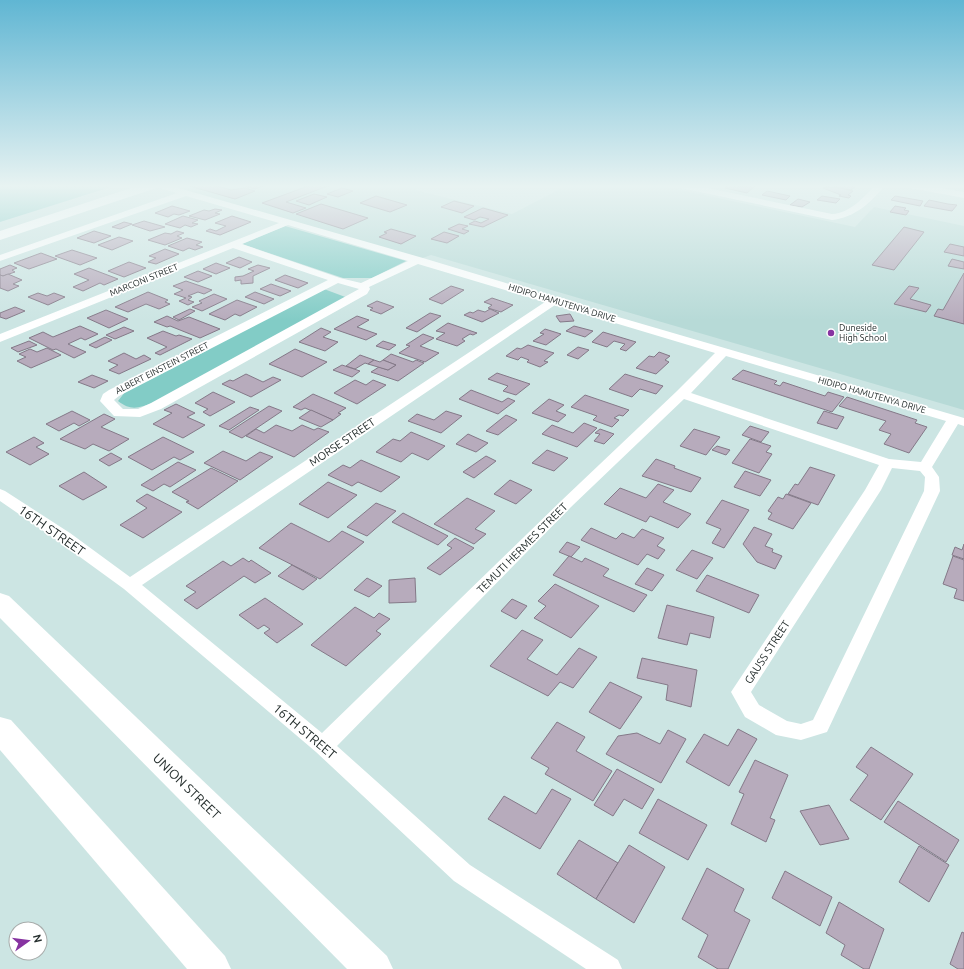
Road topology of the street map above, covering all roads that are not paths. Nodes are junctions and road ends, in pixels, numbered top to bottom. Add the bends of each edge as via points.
1 (17, 230) edge
2 (79, 230) edge
3 (267, 230) edge
4 (316, 230) edge
5 (0, 236) edge
6 (232, 244) junction
7 (0, 258) edge
8 (419, 260) junction
9 (337, 280) junction
10 (362, 286) junction
11 (555, 300) junction
12 (0, 338) edge
13 (723, 352) junction
14 (682, 394) junction
15 (959, 420) edge
16 (887, 463) junction
17 (925, 467) junction
18 (0, 494) edge
19 (130, 584) junction
20 (0, 602) edge
21 (0, 729) edge
22 (323, 746) junction
23 (212, 969) edge
24 (374, 969) edge
25 (609, 969) edge

1 - 5 main road
2 - 7 street
3 - 6 street, MARCONI STREET
4 - 8 street, HIDIPO HAMUTENYA DRIVE
6 - 9 street
6 - 12 street, MARCONI STREET
8 - 10 street, ALBERT EINSTEIN STREET
8 - 11 street, HIDIPO HAMUTENYA DRIVE
9 - 10 street
9 - 10 street, ALBERT EINSTEIN STREET via 114,392 107,401 119,413 140,413 156,406 363,292 365,289
11 - 13 street, HIDIPO HAMUTENYA DRIVE
11 - 19 street, MORSE STREET
13 - 14 street, TEMUTI HERMES STREET
13 - 15 street, HIDIPO HAMUTENYA DRIVE
14 - 16 street
14 - 22 street, TEMUTI HERMES STREET via 566,504
15 - 17 street
16 - 17 street
16 - 17 street, GAUSS STREET via 741,692 752,711 783,729 801,732 820,726 932,491 932,477
18 - 19 street, 16TH STREET
19 - 22 street, 16TH STREET
20 - 24 main road, UNION STREET
21 - 23 main road
22 - 25 street, 16TH STREET via 462,873

